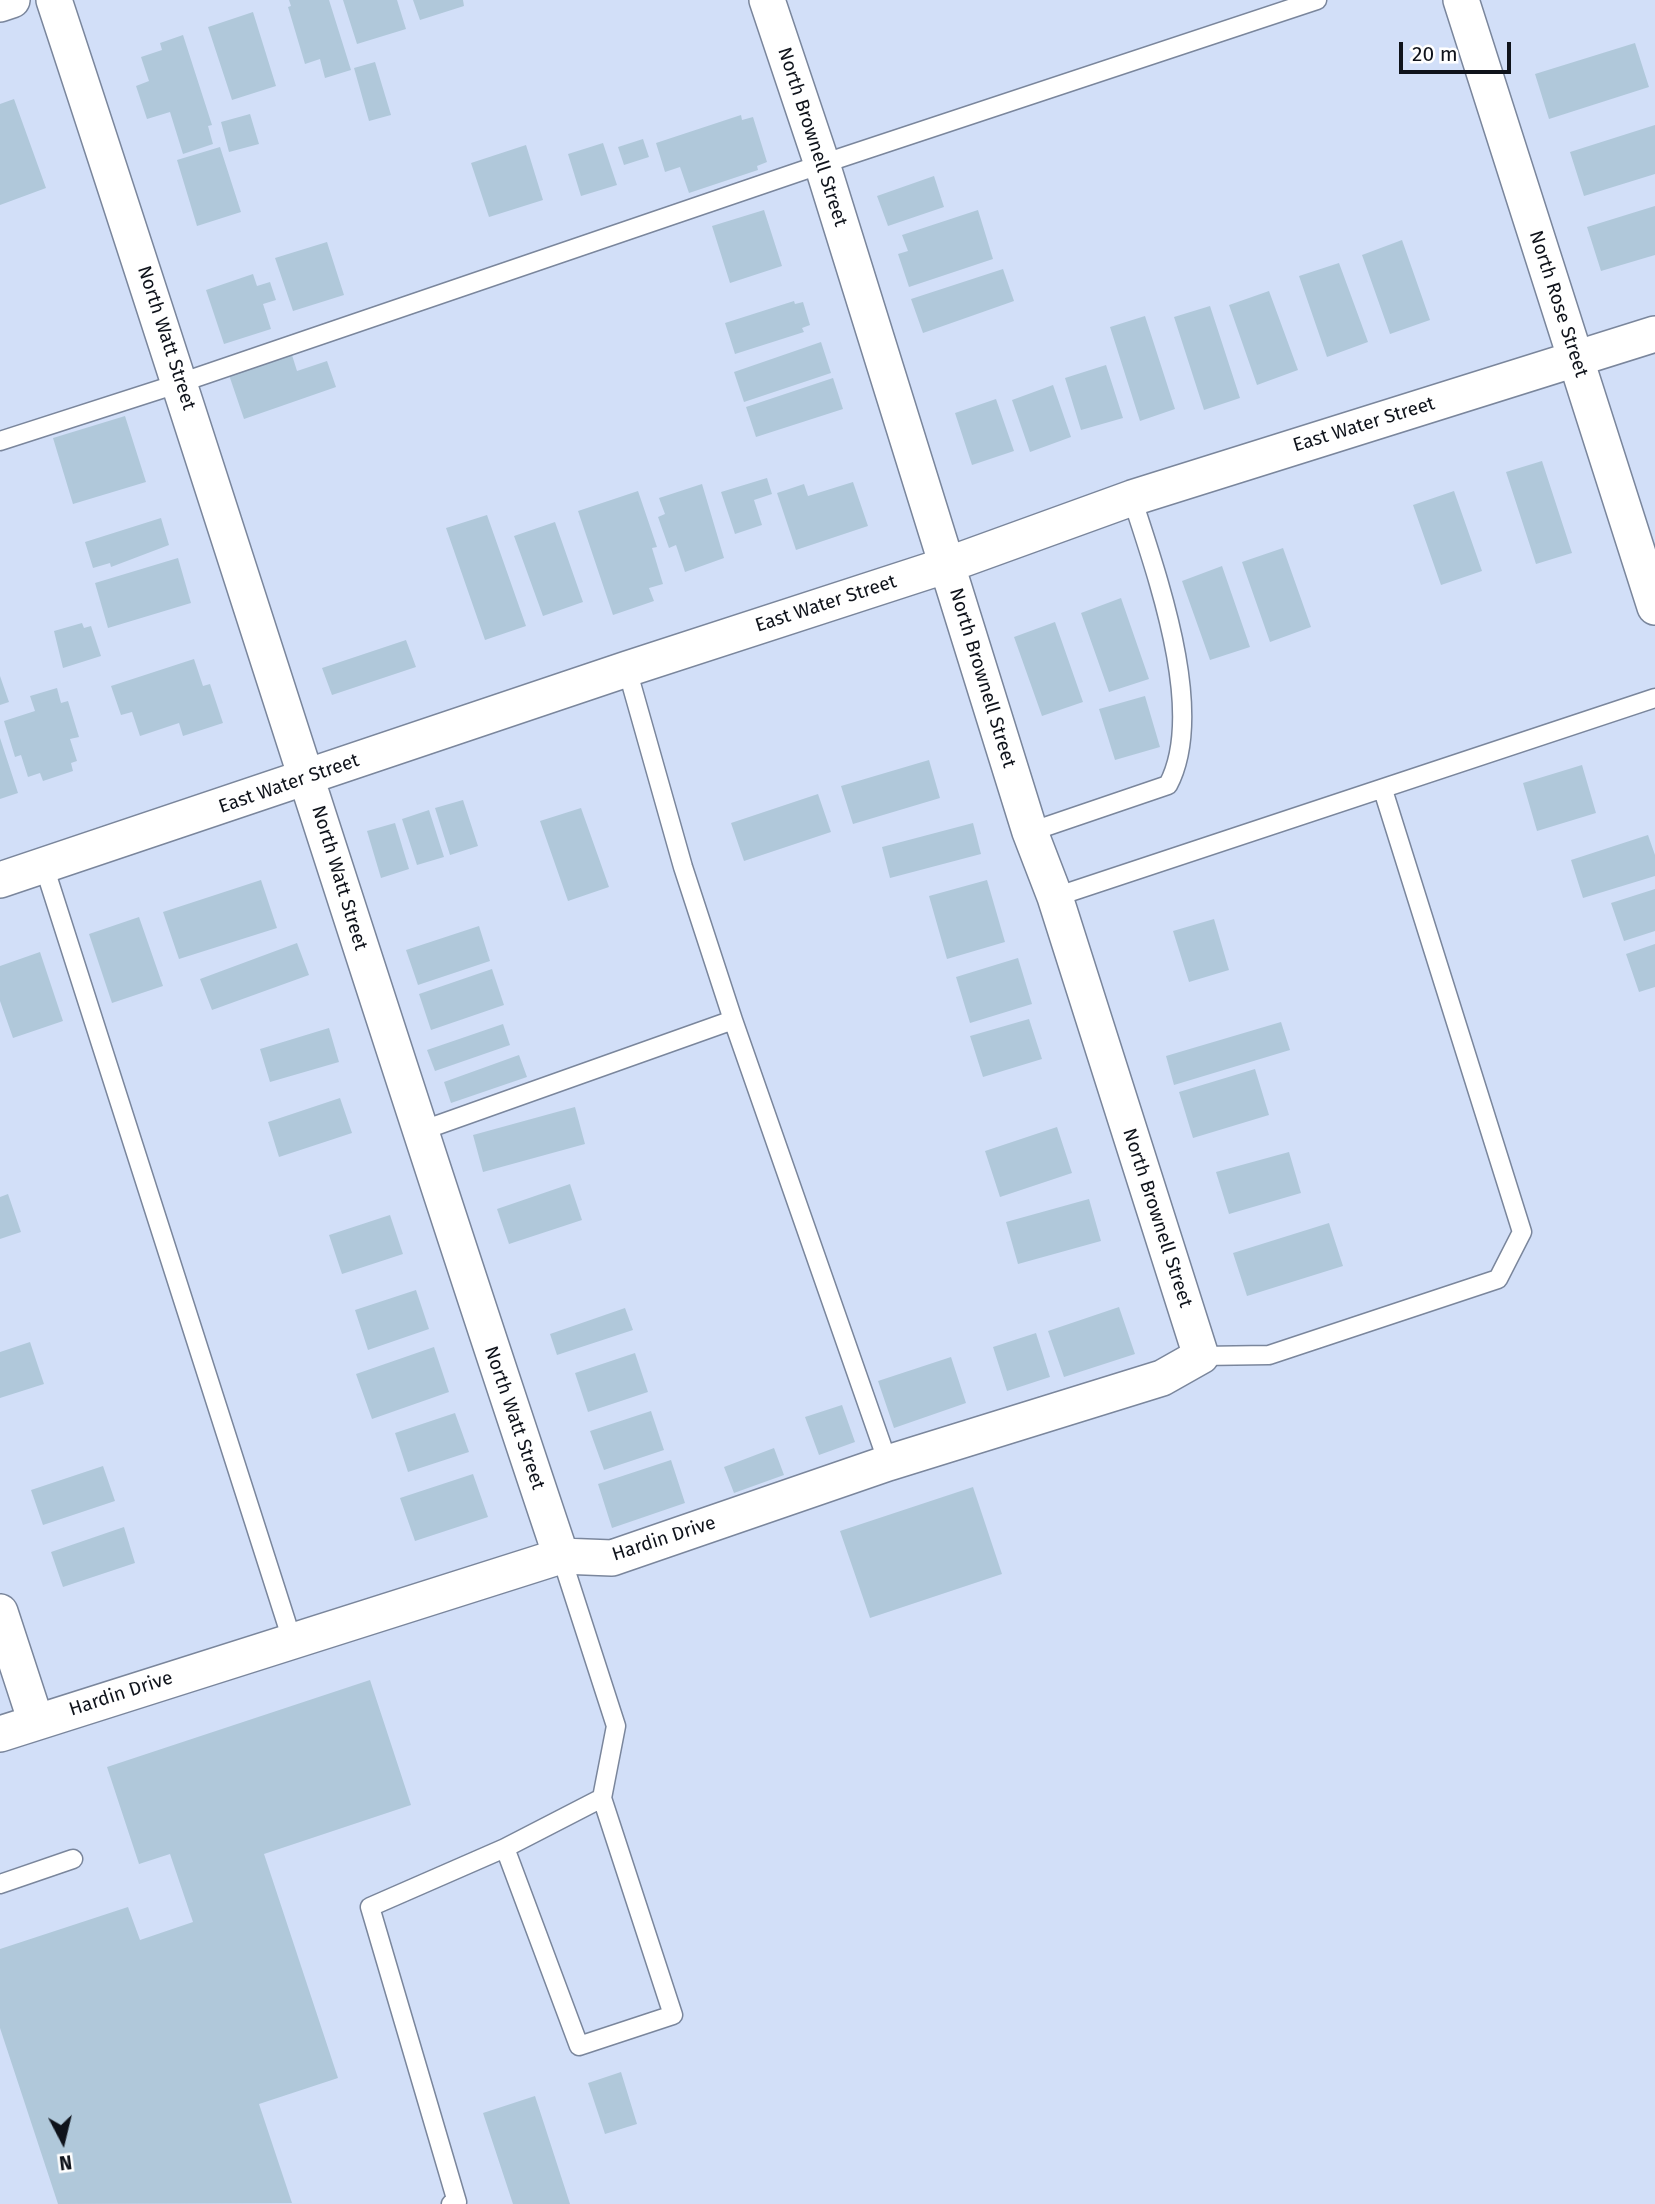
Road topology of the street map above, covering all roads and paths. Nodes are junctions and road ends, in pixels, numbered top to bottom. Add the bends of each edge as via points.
1 (12, 0) edge
2 (54, 0) edge
3 (767, 0) edge
4 (1317, 0) edge
5 (1461, 0) edge
6 (0, 4) edge
7 (822, 164) junction
8 (1655, 334) edge
9 (1575, 359) junction
10 (180, 383) junction
11 (0, 441) edge
12 (1132, 498) junction
13 (947, 565) junction
14 (1655, 607) edge
15 (627, 668) junction
16 (1655, 698) edge
17 (307, 779) junction
18 (1383, 790) junction
19 (1031, 832) junction
20 (44, 866) junction
21 (0, 880) edge
22 (1055, 897) junction
23 (733, 1020) junction
24 (418, 1132) junction
25 (1201, 1356) junction
26 (888, 1463) junction
27 (561, 1556) junction
28 (0, 1612) edge
29 (292, 1640) junction
30 (36, 1722) junction
31 (0, 1734) edge
32 (602, 1798) junction
33 (505, 1848) junction
34 (73, 1859) dead end
35 (0, 1884) edge
36 (451, 2204) edge

1 - 6 street
2 - 10 street, North Watt Street
3 - 7 street, North Brownell Street
4 - 7 lane
5 - 9 street, North Rose Street
7 - 10 lane
7 - 13 street, North Brownell Street
8 - 9 street, East Water Street
9 - 12 street, East Water Street
9 - 14 street, North Rose Street
10 - 11 lane
10 - 17 street, North Watt Street
12 - 13 street, East Water Street
12 - 19 lane via 1161,589 1181,685 1179,766 1168,785
13 - 15 street, East Water Street
13 - 19 street, North Brownell Street
15 - 17 street, East Water Street
15 - 23 lane via 683,867
16 - 18 lane
17 - 20 street, East Water Street
17 - 24 street, North Watt Street
18 - 22 lane
18 - 25 lane via 1522,1232 1498,1279 1269,1355
19 - 22 street, North Brownell Street
20 - 21 street, East Water Street
20 - 29 lane
22 - 25 street, North Brownell Street
23 - 24 lane
23 - 26 lane
24 - 27 street, North Watt Street
25 - 26 street, Hardin Drive via 1162,1378
26 - 27 street, Hardin Drive via 612,1558
27 - 29 street, Hardin Drive
27 - 32 lane via 616,1726
28 - 30 street
29 - 30 street, Hardin Drive
30 - 31 street, Hardin Drive
32 - 33 lane
32 - 33 lane via 673,2015 579,2046
33 - 36 lane via 370,1907 457,2202
34 - 35 lane

